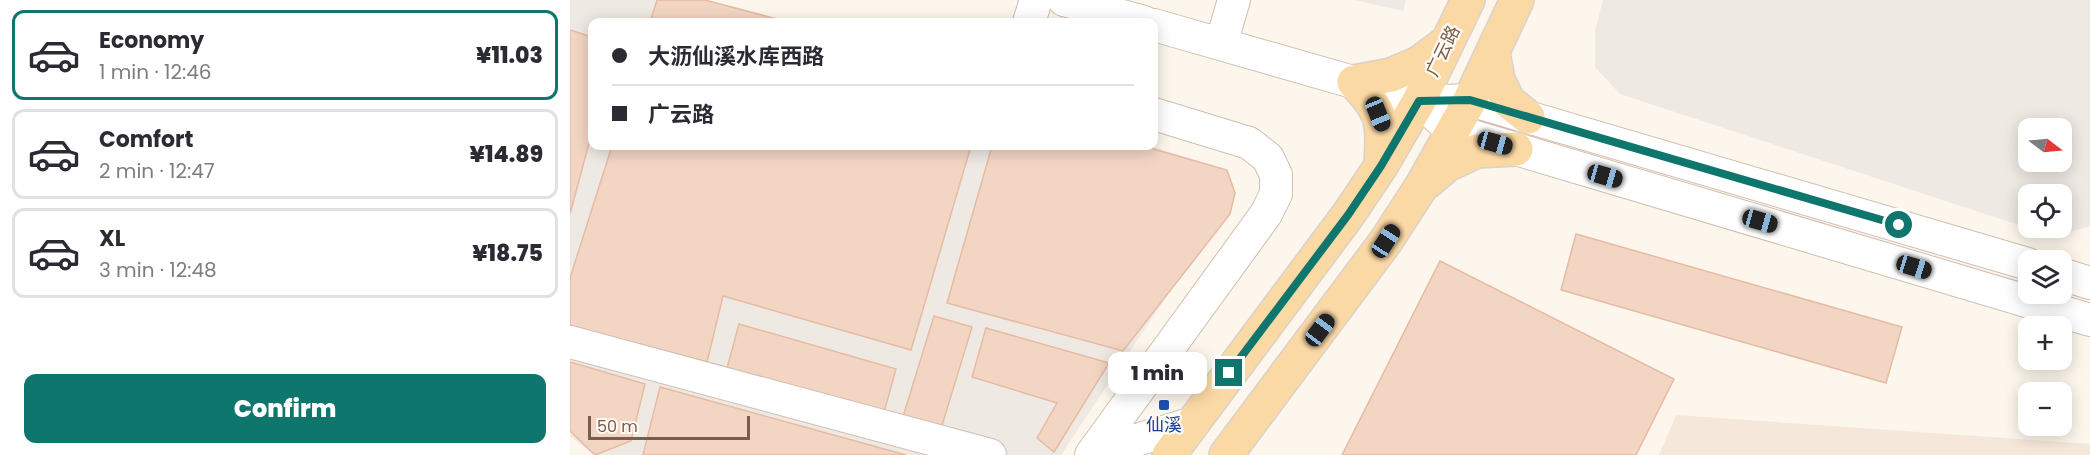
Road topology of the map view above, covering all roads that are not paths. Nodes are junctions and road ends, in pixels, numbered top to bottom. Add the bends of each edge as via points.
1 (1036, 0) edge
2 (1064, 0) edge
3 (1234, 0) edge
4 (1468, 0) edge
5 (1517, 0) edge
6 (1030, 18) edge
7 (1129, 18) edge
8 (1158, 26) edge
9 (1447, 42) junction
10 (1221, 44) junction
11 (1493, 53) junction
12 (1354, 82) junction
13 (1470, 100) junction
14 (1419, 101) junction
15 (1158, 115) edge
16 (1528, 117) junction
17 (1452, 130) junction
18 (1516, 149) junction
19 (1381, 166) junction
20 (1421, 187) junction
21 (2018, 261) edge
22 (2072, 277) edge
23 (2090, 283) edge
24 (2090, 320) edge
25 (570, 342) edge
26 (1192, 423) junction
27 (990, 455) edge
28 (1091, 455) edge
29 (1120, 455) edge
30 (1169, 455) edge
31 (1226, 455) edge

1 - 6 street
2 - 7 street
3 - 10 street
4 - 9 main road, 广云路
5 - 11 main road
8 - 10 street
9 - 12 main road via 1419,63 1391,75
9 - 14 main road, 广云路
10 - 12 street
11 - 13 main road
11 - 16 main road via 1498,80 1508,101
12 - 14 street
12 - 19 main road via 1373,101 1383,127
13 - 14 street
13 - 16 street
13 - 17 main road
14 - 17 street
14 - 19 main road, 广云路
15 - 28 street via 1249,143 1268,158 1276,175 1276,194 1266,214
16 - 21 street
17 - 18 street
17 - 20 main road
18 - 20 main road via 1477,151 1447,165
18 - 24 street
19 - 26 main road, 广云路
20 - 31 main road via 1386,241
22 - 23 street
25 - 27 street
26 - 29 street via 1130,442
26 - 30 main road, 广云路

